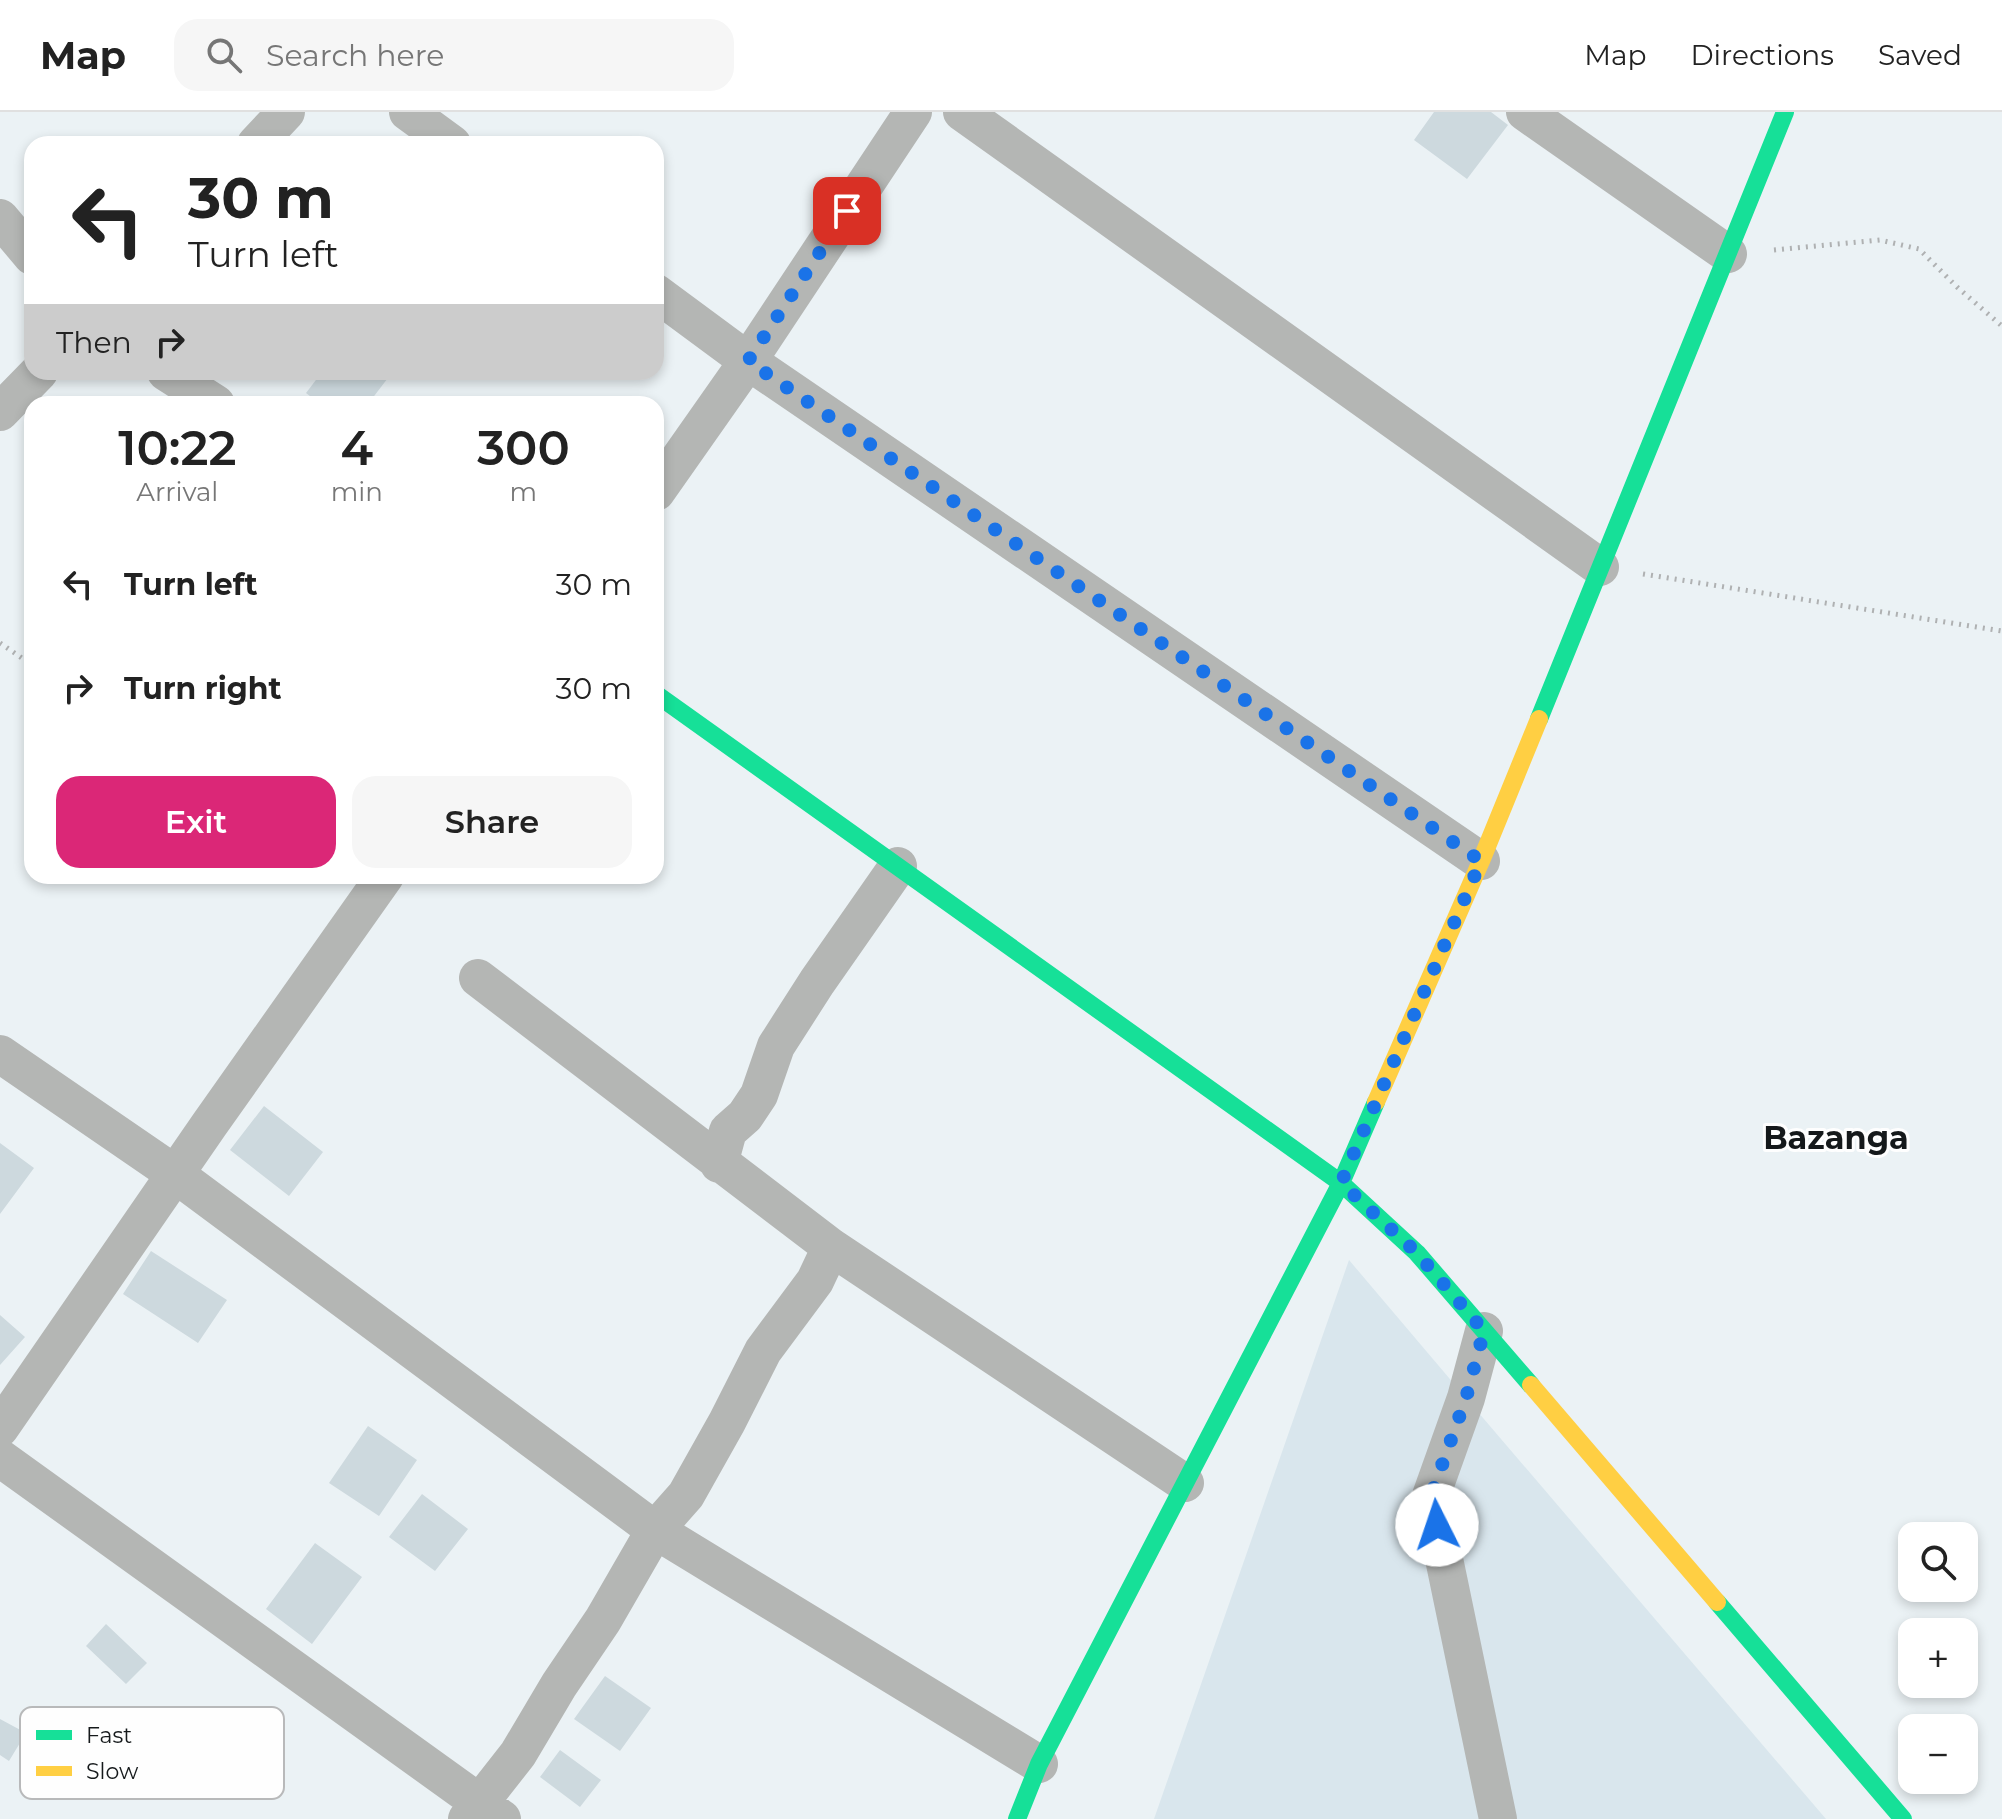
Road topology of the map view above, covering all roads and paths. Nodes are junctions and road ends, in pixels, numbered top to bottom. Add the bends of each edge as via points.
1 (286, 112) edge
2 (408, 112) edge
3 (913, 112) edge
4 (962, 112) edge
5 (1525, 112) edge
6 (1785, 112) edge
7 (264, 136) edge
8 (441, 136) edge
9 (0, 218) edge
10 (24, 246) edge
11 (1728, 254) junction
12 (664, 299) edge
13 (2002, 326) edge
14 (748, 361) junction
15 (31, 380) edge
16 (178, 380) edge
17 (204, 396) edge
18 (0, 412) edge
19 (664, 481) edge
20 (1600, 567) junction
21 (2002, 631) edge
22 (0, 643) edge
23 (24, 660) edge
24 (664, 700) edge
25 (1481, 861) junction
26 (898, 866) junction
27 (379, 884) edge
28 (478, 978) dead end
29 (0, 1054) edge
30 (719, 1164) junction
31 (175, 1174) junction
32 (1341, 1183) junction
33 (831, 1247) junction
34 (1484, 1331) junction
35 (0, 1428) edge
36 (0, 1458) edge
37 (1185, 1483) junction
38 (655, 1530) junction
39 (1039, 1764) junction
40 (483, 1814) edge
41 (1017, 1819) edge
42 (1498, 1819) edge
43 (1903, 1819) edge

1 - 7 street
2 - 8 street
3 - 14 street
4 - 20 street
5 - 11 street
6 - 11 street
9 - 10 street
11 - 13 path via 1880,240 1919,249
11 - 20 street
12 - 14 street
14 - 19 street
14 - 25 street
15 - 18 street
16 - 17 street
20 - 21 path
20 - 25 street
22 - 23 path
24 - 26 street
25 - 32 street
26 - 30 street via 776,1046 759,1095 728,1131
26 - 32 street
27 - 31 street
28 - 30 street
29 - 31 street
30 - 33 street
31 - 35 street
31 - 38 street
32 - 34 street via 1417,1253
32 - 37 street
33 - 37 street
33 - 38 street via 815,1281 763,1351 686,1495
34 - 42 street via 1431,1496
34 - 43 street
36 - 40 street
37 - 39 street
38 - 39 street
38 - 40 street
39 - 41 street

